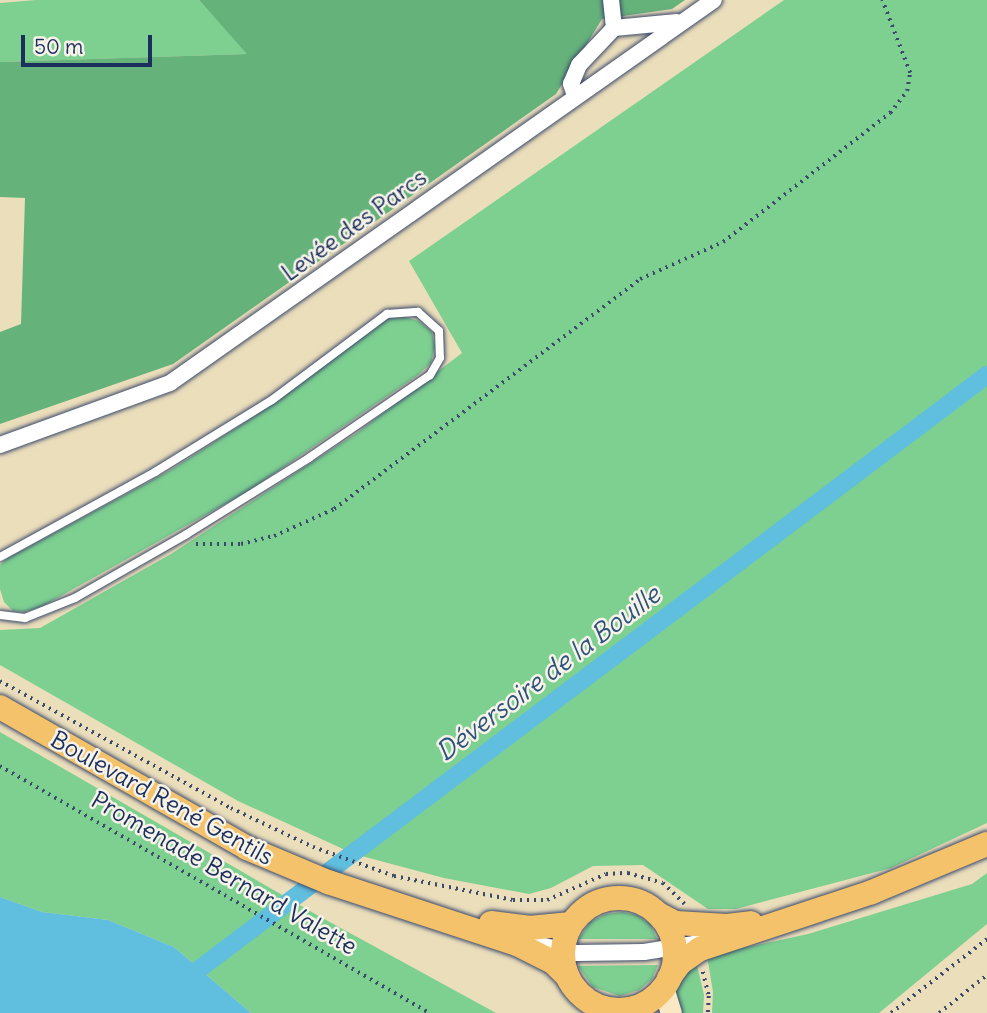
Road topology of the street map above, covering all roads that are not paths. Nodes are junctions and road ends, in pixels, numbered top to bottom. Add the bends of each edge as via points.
1 (611, 0) edge
2 (714, 0) edge
3 (679, 22) junction
4 (614, 28) junction
5 (575, 96) junction
6 (0, 445) edge
7 (0, 557) edge
8 (0, 615) edge
9 (0, 707) edge
10 (987, 844) edge
11 (408, 907) junction
12 (658, 914) junction
13 (797, 918) junction
14 (571, 924) junction
15 (674, 948) junction
16 (564, 951) junction
17 (568, 977) junction
18 (666, 983) junction
19 (622, 1011) edge
20 (671, 1013) edge

1 - 4 street
2 - 3 street, Levée des Parcs
3 - 4 street
3 - 5 street, Levée des Parcs
4 - 5 street via 579,65 571,84
5 - 6 street, Levée des Parcs via 170,383
7 - 8 lane via 155,472 272,400 387,314 418,312 439,331 440,358 430,375 309,458 75,598 25,618
9 - 11 main road, Boulevard René Gentils via 247,848 328,883
10 - 13 main road
11 - 14 main road, Boulevard René Gentils via 529,928
11 - 16 street
11 - 17 main road, Boulevard René Gentils via 538,952
12 - 13 main road via 676,923 727,926
12 - 14 main road via 619,898 592,905
12 - 15 main road
13 - 15 street
13 - 18 main road via 698,950 680,963
14 - 16 main road
15 - 16 street
15 - 18 main road
16 - 17 main road
17 - 19 main road, Boulevard René Gentils via 588,1001
18 - 19 main road via 643,1004
18 - 20 main road

